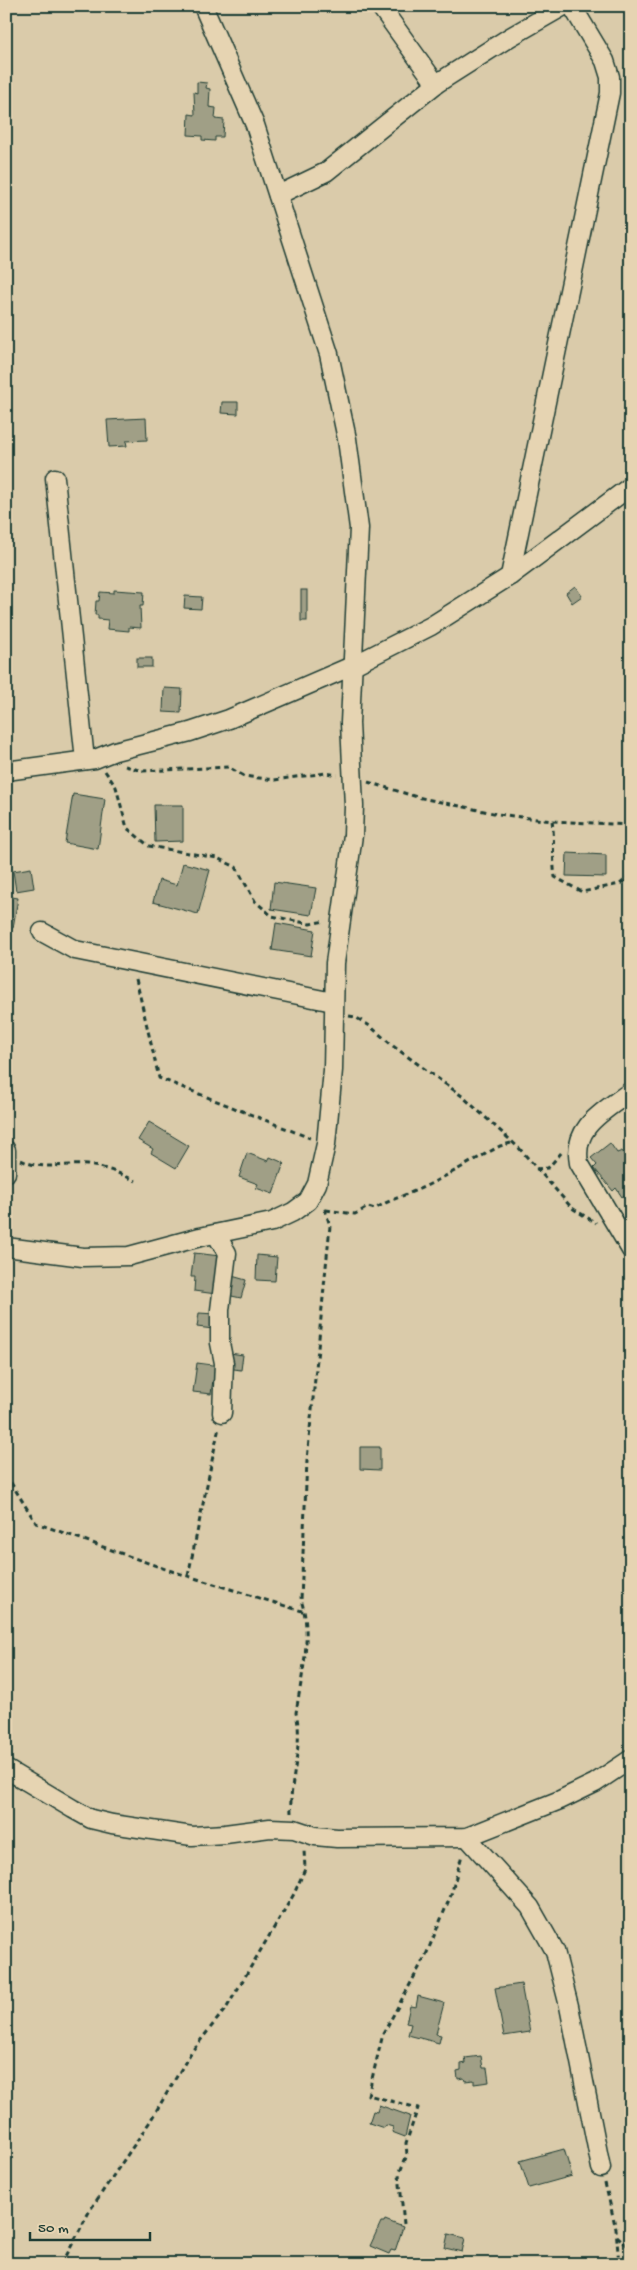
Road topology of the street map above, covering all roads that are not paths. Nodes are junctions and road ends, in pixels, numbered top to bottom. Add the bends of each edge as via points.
1 (203, 6) edge
2 (380, 6) edge
3 (564, 6) edge
4 (572, 6) edge
5 (436, 84) junction
6 (278, 195) junction
7 (55, 478) dead end
8 (631, 486) edge
9 (510, 576) junction
10 (352, 666) junction
11 (90, 760) junction
12 (6, 771) edge
13 (42, 932) dead end
14 (333, 1007) junction
15 (631, 1091) edge
16 (7, 1151) edge
17 (6, 1173) edge
18 (216, 1234) junction
19 (6, 1247) edge
20 (631, 1250) edge
21 (222, 1413) road end
22 (631, 1759) edge
23 (6, 1770) edge
24 (467, 1837) junction
25 (601, 2168) road end

1 - 6 street via 255,125
2 - 5 street
3 - 5 street
4 - 9 street via 605,61 610,76 610,93
5 - 6 street via 326,172
6 - 10 street via 329,354 347,439 359,528
7 - 11 street
8 - 9 street
9 - 10 street via 431,626
10 - 11 street via 229,719
10 - 14 street via 352,834 335,963
11 - 12 street
13 - 14 street via 75,950
14 - 18 street via 333,1070 326,1144 317,1184 308,1201 272,1222
15 - 20 street via 590,1122 579,1138 577,1150 579,1163
16 - 17 street
18 - 19 street via 113,1258
18 - 21 street via 227,1253 220,1310 224,1363
22 - 24 street via 595,1783 560,1800
23 - 24 street via 91,1818 192,1836 270,1828 337,1838
24 - 25 street via 530,1907 555,1951

